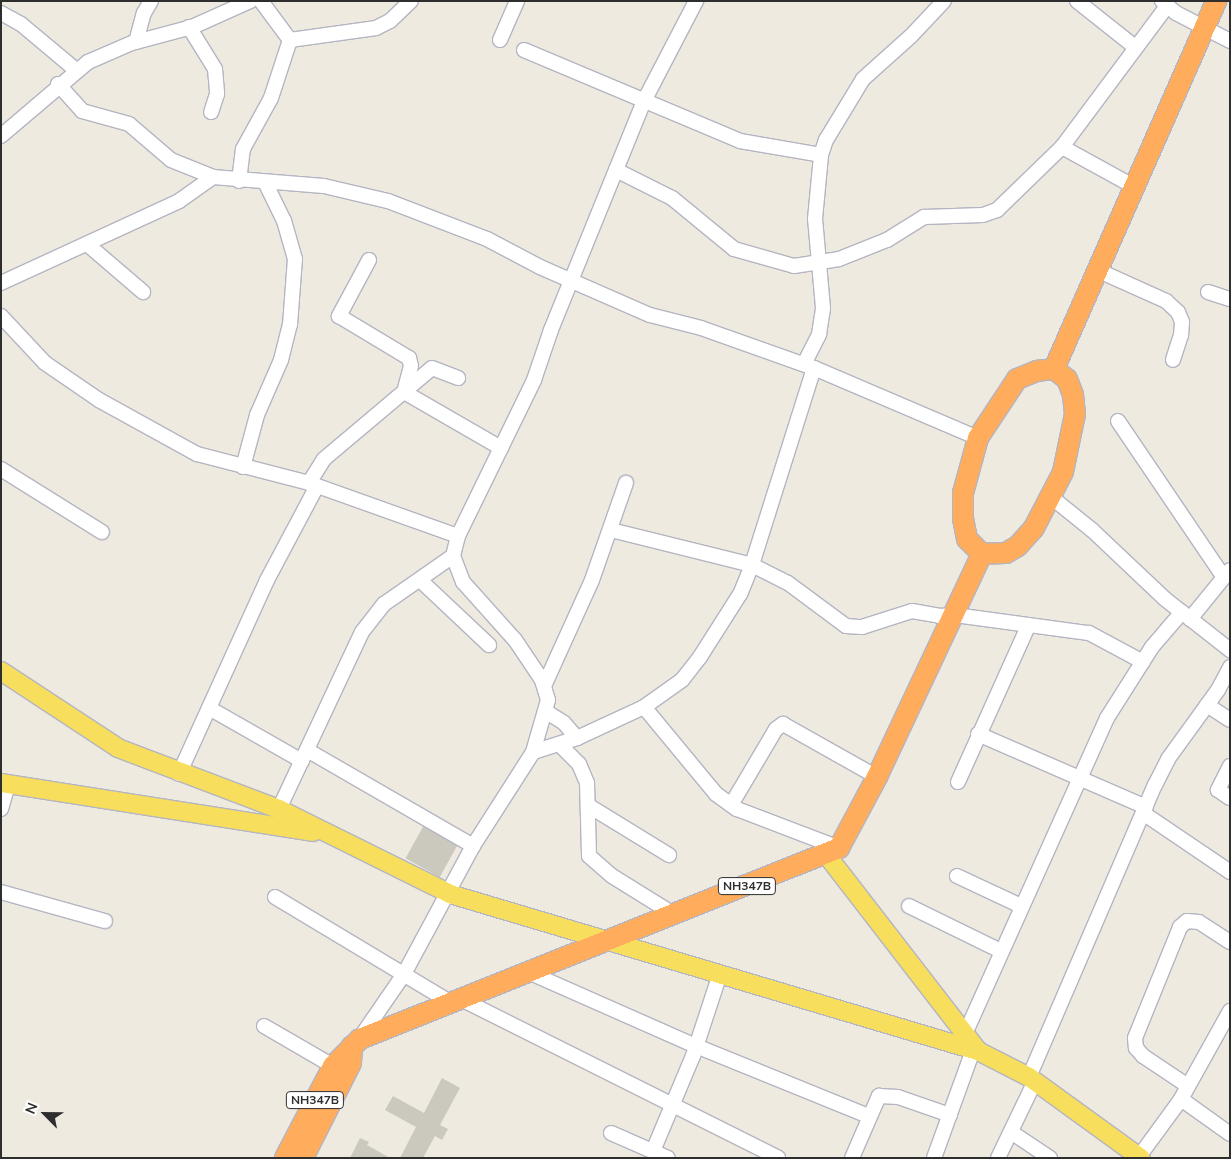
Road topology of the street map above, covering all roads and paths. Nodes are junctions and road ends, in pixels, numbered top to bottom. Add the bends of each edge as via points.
1 (151, 1) edge
2 (250, 1) edge
3 (261, 1) edge
4 (411, 1) edge
5 (517, 1) edge
6 (696, 1) edge
7 (944, 1) edge
8 (1077, 1) edge
9 (1216, 1) edge
10 (1165, 4) edge
11 (1, 13) edge
12 (189, 27) junction
13 (1205, 28) junction
14 (290, 40) junction
15 (500, 40) dead end
16 (1230, 41) edge
17 (136, 42) junction
18 (1135, 47) junction
19 (524, 50) dead end
20 (77, 71) junction
21 (58, 84) junction
22 (644, 101) junction
23 (211, 112) dead end
24 (1, 136) edge
25 (1062, 147) junction
26 (821, 155) junction
27 (616, 170) junction
28 (213, 178) junction
29 (239, 181) junction
30 (266, 184) junction
31 (1133, 186) junction
32 (87, 244) junction
33 (369, 260) dead end
34 (817, 264) junction
35 (1097, 270) junction
36 (571, 280) junction
37 (1, 282) edge
38 (143, 292) dead end
39 (1208, 292) dead end
40 (1230, 299) edge
41 (1, 316) edge
42 (1173, 360) dead end
43 (809, 366) junction
44 (1054, 369) junction
45 (458, 378) dead end
46 (404, 392) junction
47 (1118, 421) dead end
48 (978, 438) junction
49 (500, 448) junction
50 (243, 466) junction
51 (1, 469) edge
52 (626, 483) dead end
53 (313, 484) junction
54 (1051, 497) junction
55 (611, 530) junction
56 (102, 532) dead end
57 (458, 536) junction
58 (982, 554) junction
59 (453, 556) junction
60 (752, 564) junction
61 (1226, 573) edge
62 (420, 580) junction
63 (955, 615) junction
64 (1186, 616) junction
65 (1028, 626) junction
66 (1227, 643) edge
67 (490, 645) dead end
68 (1143, 662) junction
69 (1230, 667) edge
70 (1, 671) edge
71 (544, 686) junction
72 (1207, 705) junction
73 (644, 707) junction
74 (209, 708) junction
75 (545, 711) junction
76 (1230, 720) edge
77 (978, 734) junction
78 (577, 738) junction
79 (559, 744) junction
80 (533, 752) junction
81 (304, 756) junction
82 (1230, 766) edge
83 (179, 774) junction
84 (877, 777) junction
85 (1080, 777) junction
86 (958, 782) dead end
87 (5, 784) edge
88 (1230, 798) edge
89 (731, 805) junction
90 (589, 806) junction
91 (1, 809) edge
92 (279, 809) junction
93 (1145, 810) junction
94 (324, 834) junction
95 (473, 846) junction
96 (832, 851) junction
97 (669, 855) dead end
98 (1230, 872) edge
99 (957, 876) dead end
100 (1, 892) edge
101 (450, 894) junction
102 (275, 897) dead end
103 (909, 906) dead end
104 (1021, 906) junction
105 (675, 914) junction
106 (105, 922) dead end
107 (611, 941) junction
108 (1230, 942) edge
109 (1001, 951) junction
110 (528, 972) junction
111 (404, 974) junction
112 (720, 974) junction
113 (454, 1000) junction
114 (1230, 1011) edge
115 (264, 1026) dead end
116 (965, 1034) junction
117 (356, 1043) junction
118 (696, 1046) junction
119 (975, 1051) junction
120 (333, 1066) junction
121 (1032, 1079) junction
122 (1184, 1092) junction
123 (670, 1106) junction
124 (950, 1114) junction
125 (868, 1116) junction
126 (1011, 1132) junction
127 (611, 1133) dead end
128 (1230, 1134) edge
129 (653, 1151) junction
130 (769, 1156) edge
131 (1139, 1157) edge
132 (285, 1158) edge
133 (302, 1158) edge
134 (668, 1158) edge
135 (852, 1158) edge
136 (935, 1158) edge
137 (998, 1158) edge
138 (1050, 1158) edge

1 - 17 street
2 - 12 street
3 - 14 street
4 - 14 street via 390,21 376,28
5 - 15 street
6 - 22 street
7 - 26 street via 863,79 840,114
8 - 18 street
9 - 13 highway
10 - 13 street
10 - 18 street
11 - 20 street via 28,29
12 - 17 street
12 - 23 street via 215,69 218,89
13 - 16 street
13 - 31 highway
14 - 29 street via 271,98 243,149
17 - 20 street via 88,62
18 - 25 street
19 - 22 street
20 - 21 street
21 - 24 street
21 - 28 street via 82,111 129,124 171,160
22 - 26 street via 740,141
22 - 27 street
25 - 31 street
25 - 34 street via 997,210 983,215 924,217 863,251
26 - 34 street via 815,219
27 - 34 street via 672,198 734,249 778,263
27 - 36 street
28 - 29 street
28 - 32 street via 179,201
29 - 30 street
30 - 36 street via 324,186 388,201 487,239
30 - 50 street via 284,221 295,259 290,325 281,360 257,415
31 - 35 highway
32 - 37 street
32 - 38 street
33 - 46 street via 339,316 409,358 411,366
34 - 43 street via 823,308
35 - 42 street via 1166,302 1178,312 1182,322 1181,335
35 - 44 highway
36 - 43 street via 650,315 701,328
36 - 49 street via 534,380
39 - 40 street
41 - 50 street via 45,363 99,400 197,454
43 - 48 street
43 - 60 street
44 - 48 highway via 1036,371 1017,379
44 - 54 highway via 1067,379 1075,414 1063,472
45 - 46 street via 432,368
46 - 49 street
46 - 53 street via 324,459
47 - 61 street
48 - 58 highway via 963,493 963,519 967,539
49 - 57 street
50 - 53 street
51 - 56 street
52 - 55 street
53 - 57 street
53 - 74 street
54 - 58 highway via 1034,528 1018,546 1006,553
54 - 64 street
55 - 60 street
55 - 71 street
57 - 59 street
58 - 63 highway
59 - 62 street
59 - 71 street via 463,582 536,666
60 - 63 street via 788,583 846,626 862,627 912,610 939,616
60 - 73 street via 740,594 700,657 682,680
61 - 64 street
62 - 67 street
62 - 81 street via 384,604 362,632
63 - 65 street
63 - 84 highway
64 - 66 street
64 - 68 street
65 - 68 street via 1090,633
65 - 77 street
68 - 85 street via 1108,718
69 - 72 street
70 - 83 main road via 118,748
71 - 75 street via 548,700
72 - 76 street
72 - 93 street via 1168,759
73 - 78 street
73 - 89 street via 716,794
74 - 81 street
74 - 83 street
75 - 78 street via 564,723
75 - 80 street
77 - 85 street
77 - 86 street
78 - 79 street
79 - 80 street
79 - 90 street via 579,764 587,783
80 - 95 street
81 - 92 street
81 - 95 street
82 - 88 street via 1218,790
83 - 92 main road
84 - 89 street via 783,724 776,730
84 - 96 highway
85 - 93 street
85 - 104 street
87 - 91 street
87 - 94 main road
89 - 96 street
90 - 97 street
90 - 105 street via 588,850 593,861
92 - 94 main road
93 - 98 street
93 - 121 street
94 - 101 main road
95 - 101 street
96 - 105 highway, NH347B
96 - 116 main road
99 - 104 street
100 - 106 street
101 - 107 main road
101 - 111 street
102 - 111 street
103 - 109 street
104 - 109 street
105 - 107 highway, NH347B
107 - 110 highway, NH347B
107 - 112 main road
108 - 122 street via 1199,922 1187,921 1180,927 1135,1038 1136,1048 1143,1056
109 - 116 street
110 - 113 highway, NH347B
110 - 118 street
111 - 113 street
111 - 117 street
112 - 118 street
112 - 119 main road
113 - 117 highway, NH347B
113 - 123 street
114 - 122 street
115 - 120 street
116 - 119 main road
117 - 120 highway, NH347B
117 - 133 highway, NH347B via 351,1063
118 - 123 street
118 - 125 street
119 - 121 main road
119 - 124 street
120 - 132 highway, NH347B
121 - 126 street
121 - 131 main road
122 - 128 street
122 - 131 street
123 - 129 street
123 - 130 street
124 - 125 street via 886,1095 874,1100
124 - 136 street
125 - 135 street
126 - 137 street
126 - 138 street
127 - 129 street
129 - 134 street

